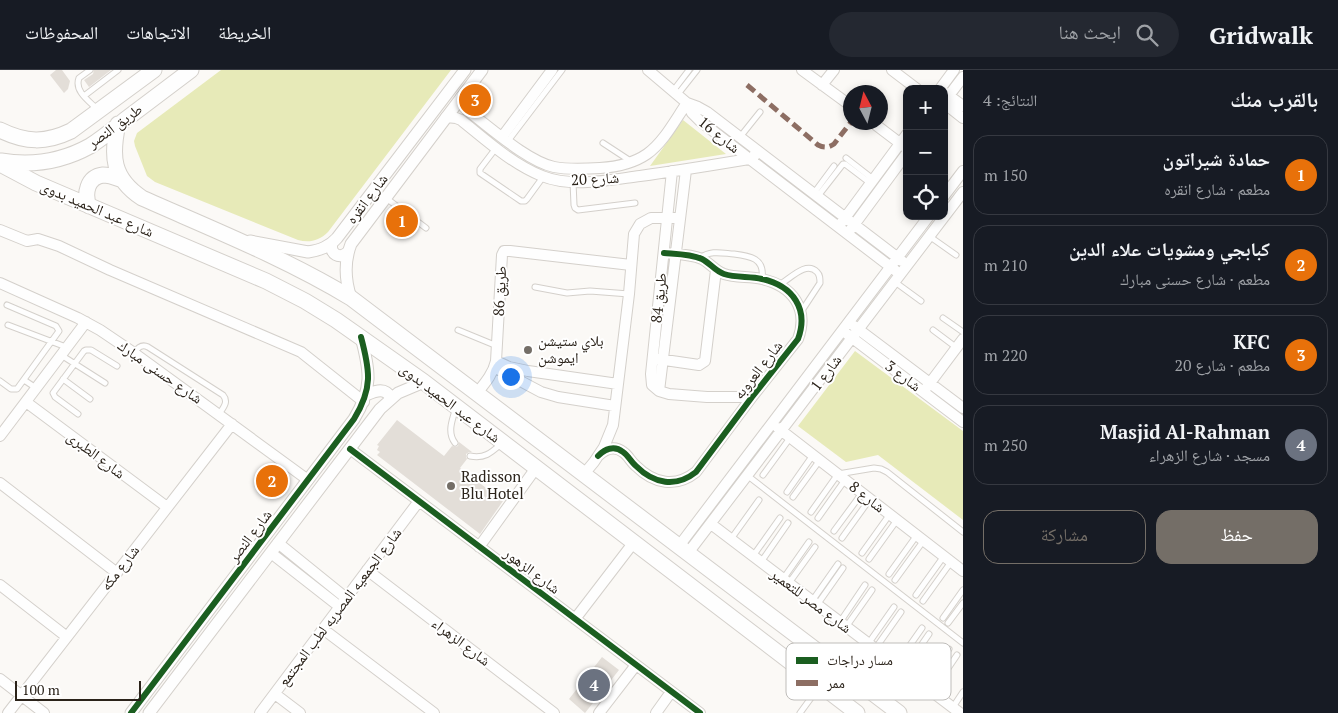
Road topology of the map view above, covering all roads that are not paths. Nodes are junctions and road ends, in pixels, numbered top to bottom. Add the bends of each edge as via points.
1 (90, 70) edge
2 (118, 70) edge
3 (191, 70) edge
4 (465, 70) edge
5 (482, 70) edge
6 (552, 70) edge
7 (562, 70) edge
8 (648, 70) edge
9 (689, 70) edge
10 (697, 70) edge
11 (802, 70) edge
12 (834, 70) edge
13 (892, 70) edge
14 (954, 70) edge
15 (148, 72) edge
16 (963, 77) edge
17 (822, 85) junction
18 (913, 85) edge
19 (943, 85) edge
20 (675, 93) junction
21 (84, 96) junction
22 (948, 96) edge
23 (461, 97) junction
24 (948, 99) edge
25 (948, 100) edge
26 (843, 101) edge
27 (687, 103) junction
28 (963, 106) edge
29 (98, 111) junction
30 (760, 112) dead end
31 (446, 117) junction
32 (963, 118) edge
33 (118, 124) junction
34 (0, 130) edge
35 (882, 130) edge
36 (740, 138) junction
37 (505, 139) junction
38 (603, 143) dead end
39 (903, 146) edge
40 (496, 148) junction
41 (756, 150) junction
42 (846, 158) dead end
43 (903, 158) edge
44 (749, 159) junction
45 (0, 162) edge
46 (632, 162) junction
47 (834, 166) dead end
48 (604, 168) junction
49 (686, 170) junction
50 (672, 171) junction
51 (963, 171) edge
52 (543, 177) junction
53 (123, 180) junction
54 (605, 180) junction
55 (872, 181) junction
56 (572, 182) junction
57 (948, 191) edge
58 (963, 192) edge
59 (816, 195) junction
60 (385, 198) junction
61 (635, 203) dead end
62 (90, 206) junction
63 (845, 217) junction
64 (668, 218) junction
65 (680, 218) junction
66 (926, 220) edge
67 (855, 224) junction
68 (838, 227) junction
69 (426, 228) dead end
70 (0, 230) edge
71 (848, 234) junction
72 (930, 236) junction
73 (230, 237) junction
74 (332, 243) junction
75 (348, 252) junction
76 (664, 252) junction
77 (676, 254) junction
78 (956, 255) dead end
79 (898, 257) junction
80 (700, 258) junction
81 (631, 265) junction
82 (908, 265) junction
83 (890, 267) junction
84 (716, 270) junction
85 (897, 278) junction
86 (762, 279) junction
87 (0, 283) edge
88 (778, 285) junction
89 (535, 287) dead end
90 (629, 294) junction
91 (351, 298) junction
92 (921, 301) dead end
93 (7, 304) dead end
94 (801, 312) junction
95 (943, 318) dead end
96 (86, 322) junction
97 (8, 325) dead end
98 (846, 326) junction
99 (458, 330) dead end
100 (934, 330) dead end
101 (963, 332) edge
102 (855, 334) junction
103 (361, 337) junction
104 (51, 342) junction
105 (960, 344) edge
106 (497, 347) junction
107 (63, 351) junction
108 (134, 352) junction
109 (658, 359) junction
110 (75, 363) junction
111 (495, 364) junction
112 (117, 366) dead end
113 (63, 379) junction
114 (24, 380) junction
115 (0, 382) edge
116 (424, 382) junction
117 (105, 383) dead end
118 (618, 384) junction
119 (36, 388) junction
120 (927, 388) junction
121 (477, 393) junction
122 (752, 397) junction
123 (391, 398) junction
124 (90, 399) dead end
125 (365, 399) junction
126 (26, 402) junction
127 (456, 406) junction
128 (615, 406) junction
129 (963, 408) edge
130 (78, 414) dead end
131 (219, 414) junction
132 (963, 422) edge
133 (232, 424) junction
134 (772, 424) junction
135 (786, 434) junction
136 (0, 436) edge
137 (503, 442) junction
138 (455, 443) dead end
139 (350, 449) junction
140 (470, 456) dead end
141 (598, 456) junction
142 (816, 458) junction
143 (536, 468) junction
144 (584, 474) junction
145 (748, 476) junction
146 (763, 476) dead end
147 (842, 477) junction
148 (308, 480) junction
149 (0, 483) edge
150 (786, 492) dead end
151 (866, 496) junction
152 (793, 498) dead end
153 (759, 500) dead end
154 (419, 501) junction
155 (167, 507) junction
156 (811, 512) dead end
157 (893, 517) junction
158 (780, 518) dead end
159 (818, 518) dead end
160 (788, 523) dead end
161 (712, 524) junction
162 (834, 531) dead end
163 (963, 532) edge
164 (842, 538) dead end
165 (920, 538) junction
166 (731, 539) junction
167 (634, 542) junction
168 (809, 542) dead end
169 (278, 543) junction
170 (479, 547) junction
171 (815, 547) dead end
172 (684, 550) junction
173 (271, 553) junction
174 (862, 553) dead end
175 (757, 559) junction
176 (869, 559) dead end
177 (948, 559) junction
178 (838, 564) dead end
179 (843, 568) dead end
180 (367, 570) junction
181 (963, 571) edge
182 (117, 572) junction
183 (889, 574) dead end
184 (895, 580) dead end
185 (786, 582) junction
186 (0, 585) edge
187 (865, 585) dead end
188 (872, 590) dead end
189 (963, 590) edge
190 (916, 596) dead end
191 (346, 598) junction
192 (923, 601) dead end
193 (814, 603) junction
194 (963, 603) edge
195 (340, 607) junction
196 (894, 607) dead end
197 (901, 612) dead end
198 (943, 618) dead end
199 (575, 619) junction
200 (948, 623) dead end
201 (843, 625) junction
202 (922, 628) dead end
203 (323, 629) junction
204 (929, 634) dead end
205 (67, 637) junction
206 (807, 643) edge
207 (866, 643) edge
208 (873, 643) edge
209 (874, 643) edge
210 (914, 643) edge
211 (921, 643) edge
212 (963, 644) edge
213 (957, 655) dead end
214 (786, 660) edge
215 (951, 662) edge
216 (636, 665) junction
217 (0, 680) edge
218 (671, 692) junction
219 (963, 692) edge
220 (275, 694) junction
221 (21, 696) junction
222 (810, 700) edge
223 (837, 700) edge
224 (882, 700) edge
225 (943, 700) edge
226 (956, 710) edge
227 (850, 711) edge
228 (8, 713) edge
229 (44, 713) edge
230 (131, 713) edge
231 (149, 713) edge
232 (260, 713) edge
233 (300, 713) edge
234 (434, 713) edge
235 (554, 713) edge
236 (599, 713) edge
237 (656, 713) edge
238 (700, 713) edge
239 (800, 713) edge
240 (899, 713) edge

1 - 21 lane via 78,82
2 - 21 lane
3 - 33 main road, طريق النصر
4 - 74 street, شارع انقره
5 - 23 street, شارع انقره
6 - 37 street
7 - 37 lane
8 - 20 street
9 - 20 lane
10 - 20 lane
11 - 17 street
12 - 17 street
13 - 18 street
14 - 19 street
15 - 29 main road, طريق النصر
16 - 22 street
17 - 26 street
20 - 27 street
21 - 29 lane
23 - 31 street, شارع انقره
23 - 37 street, شارع 20 via 468,111
24 - 28 street
25 - 32 street
27 - 36 street, شارع 16
27 - 44 street, شارع 16 via 696,117
27 - 46 street, شارع 20 via 657,146
29 - 34 main road, طريق النصر via 72,131 48,140 23,139
30 - 36 lane
31 - 40 street, شارع 20 via 461,120
31 - 60 street, شارع انقره
33 - 45 main road, طريق النصر via 90,146 60,158 28,163
33 - 53 main road, شارع عبد الحميد بدوى via 114,151
35 - 39 street
36 - 41 street, شارع 16
37 - 48 street, شارع 20 via 539,162 554,167
38 - 46 lane
39 - 55 street
40 - 52 street, شارع 20
40 - 52 lane via 480,168 480,173 521,201 526,200
41 - 44 street via 754,157
41 - 59 street, شارع 16
42 - 55 lane
43 - 67 street
44 - 49 street, شارع 20
44 - 68 street, شارع 16
45 - 62 main road, شارع عبد الحميد بدوى via 36,183
46 - 48 street, شارع 20
47 - 59 lane
48 - 54 street
49 - 50 street, شارع 20
49 - 65 street, طريق 84
50 - 54 street, شارع 20
50 - 64 street, طريق 84
51 - 57 street
52 - 56 street, شارع 20
53 - 62 main road via 109,175 96,178 86,194
53 - 73 main road, شارع عبد الحميد بدوى via 142,198
54 - 56 street, شارع 20
55 - 59 lane via 844,164
55 - 63 street
56 - 61 lane via 574,206 578,210
58 - 72 street, شارع 1
59 - 63 street, شارع 16
60 - 69 lane
60 - 75 street, شارع انقره via 355,237
62 - 103 main road, شارع عبد الحميد بدوى via 266,281 305,300
63 - 67 street, شارع 16
63 - 68 street
64 - 65 street
64 - 76 street, طريق 84
64 - 81 street via 651,218 636,228
65 - 77 street, طريق 84
66 - 79 street, شارع 1
67 - 71 street
67 - 79 street, شارع 16
68 - 71 street, شارع 16
70 - 125 street via 28,241 38,239 59,246 302,352
71 - 83 street, شارع 16
72 - 78 lane
72 - 82 street, شارع 1
73 - 74 street via 308,252
73 - 91 main road, شارع عبد الحميد بدوى via 302,270
74 - 75 street via 332,252 336,255
75 - 91 street, شارع انقره via 346,274
76 - 77 street
76 - 109 street, طريق 84
77 - 80 street
77 - 109 street, طريق 84
79 - 82 street, شارع 16
79 - 83 street, شارع 1
80 - 84 street
80 - 86 lane via 718,252 751,256 761,266
81 - 90 street
81 - 106 street, طريق 86 via 504,251
82 - 85 street, شارع 1
83 - 85 street, شارع 16
83 - 98 street, شارع 1
84 - 86 street via 726,275
84 - 109 street via 705,361 699,365
85 - 92 lane
85 - 102 street, شارع 1
86 - 88 street
87 - 96 street, شارع حسنى مبارك
88 - 94 street via 792,296
88 - 94 lane via 806,268 819,273 820,283
89 - 90 lane via 567,293 584,290
90 - 118 street
91 - 121 main road, شارع عبد الحميد بدوى
93 - 104 lane via 57,327 59,331
94 - 122 street, شارع العروبه via 798,339
95 - 101 lane
96 - 107 street
96 - 108 street, شارع حسنى مبارك
97 - 104 lane
98 - 102 street, شارع 3
98 - 134 street, شارع 1
99 - 106 lane
100 - 105 lane
102 - 120 street, شارع 3
102 - 135 street, شارع 1
103 - 116 main road, شارع عبد الحميد بدوى
103 - 125 street, شارع النصر via 368,367
104 - 107 lane
104 - 114 lane
105 - 120 street
106 - 111 street, طريق 86
107 - 110 lane
107 - 119 street
108 - 131 street, شارع حسنى مبارك
108 - 131 lane via 142,346 148,348 223,395 226,402
109 - 122 street, طريق 84 via 651,374 652,385 659,391 679,395
110 - 112 lane via 88,349
110 - 113 lane
110 - 117 lane
111 - 118 street
111 - 121 street, طريق 86
111 - 128 street via 540,392
113 - 124 lane
113 - 130 lane via 54,395
114 - 115 lane via 16,390
114 - 119 lane
116 - 123 street, شارع النصر
116 - 127 main road, شارع عبد الحميد بدوى
118 - 128 street
119 - 126 street
120 - 129 street, شارع 3
120 - 132 street, شارع 3
121 - 144 main road, شارع عبد الحميد بدوى
122 - 141 street, شارع العروبه via 696,472 683,480 667,482 652,478 616,448 603,451
123 - 125 street via 379,390
123 - 139 street, شارع النصر
125 - 148 street, شارع النصر via 354,420
126 - 136 street
126 - 155 street, شارع الطبرى
127 - 137 main road, شارع عبد الحميد بدوى
127 - 138 lane via 451,428
128 - 141 street via 610,433
131 - 133 street, شارع حسنى مبارك
133 - 148 street, شارع حسنى مبارك
133 - 155 street, شارع مكه
134 - 135 street, شارع 8
134 - 172 street, شارع 1
135 - 142 street, شارع 8
135 - 145 street, شارع 1
135 - 146 lane
137 - 140 lane via 488,455
137 - 143 main road, شارع عبد الحميد بدوى
139 - 154 street, شارع الزهور
139 - 169 street, شارع النصر
141 - 144 street
142 - 147 street, شارع 8
142 - 150 lane
142 - 152 lane
143 - 167 main road, شارع عبد الحميد بدوى
143 - 170 street
144 - 172 main road, شارع عبد الحميد بدوى
145 - 161 street, شارع 1
145 - 212 lane
147 - 151 street, شارع 8
147 - 156 lane
147 - 159 lane
147 - 163 lane via 881,468
148 - 230 street, شارع النصر
149 - 182 street
151 - 157 street, شارع 8
151 - 162 lane
151 - 164 lane
153 - 166 lane
154 - 170 street, شارع الزهور
154 - 180 street, شارع الجمعيه المصريه لطب المجتمع
155 - 182 street, شارع مكه
157 - 165 street, شارع 8
157 - 174 lane
157 - 176 lane
158 - 175 lane
160 - 175 lane
161 - 166 street, شارع مصر للتعمير
161 - 172 street, شارع 1
165 - 177 street, شارع 8
165 - 183 lane
165 - 184 lane
166 - 175 street, شارع مصر للتعمير
167 - 199 street
167 - 214 main road, شارع عبد الحميد بدوى
168 - 185 lane
169 - 173 street, شارع النصر
169 - 191 street
170 - 199 street, شارع الزهور
171 - 185 lane
172 - 206 main road, شارع عبد الحميد بدوى
173 - 195 street
173 - 231 street, شارع النصر
175 - 185 street, شارع مصر للتعمير
177 - 181 street, شارع 8
177 - 190 lane
177 - 192 lane
178 - 193 lane
179 - 193 lane
180 - 191 street, شارع الجمعيه المصريه لطب المجتمع
180 - 235 street, شارع الزهراء
182 - 205 street, شارع مكه
185 - 193 street, شارع مصر للتعمير
186 - 205 street
187 - 201 lane
188 - 201 lane
189 - 198 lane
191 - 195 street, شارع الجمعيه المصريه لطب المجتمع
193 - 201 street, شارع مصر للتعمير
194 - 200 lane
195 - 203 street, شارع الجمعيه المصريه لطب المجتمع
196 - 208 lane
197 - 209 lane
199 - 216 street, شارع الزهور
201 - 207 street, شارع مصر للتعمير
202 - 210 lane
203 - 220 street, شارع الجمعيه المصريه لطب المجتمع
203 - 234 street
204 - 211 lane
205 - 221 street, شارع مكه
213 - 215 lane
216 - 218 street, شارع الزهور
216 - 236 street
217 - 221 street
218 - 237 street
218 - 238 street, شارع الزهور
219 - 226 lane
220 - 232 street, شارع الجمعيه المصريه لطب المجتمع
220 - 233 street
221 - 228 street, شارع مكه
221 - 229 street
222 - 239 lane
223 - 227 main road, شارع عبد الحميد بدوى
224 - 240 main road, شارع عبد الحميد بدوى
225 - 226 street, شارع مصر للتعمير

